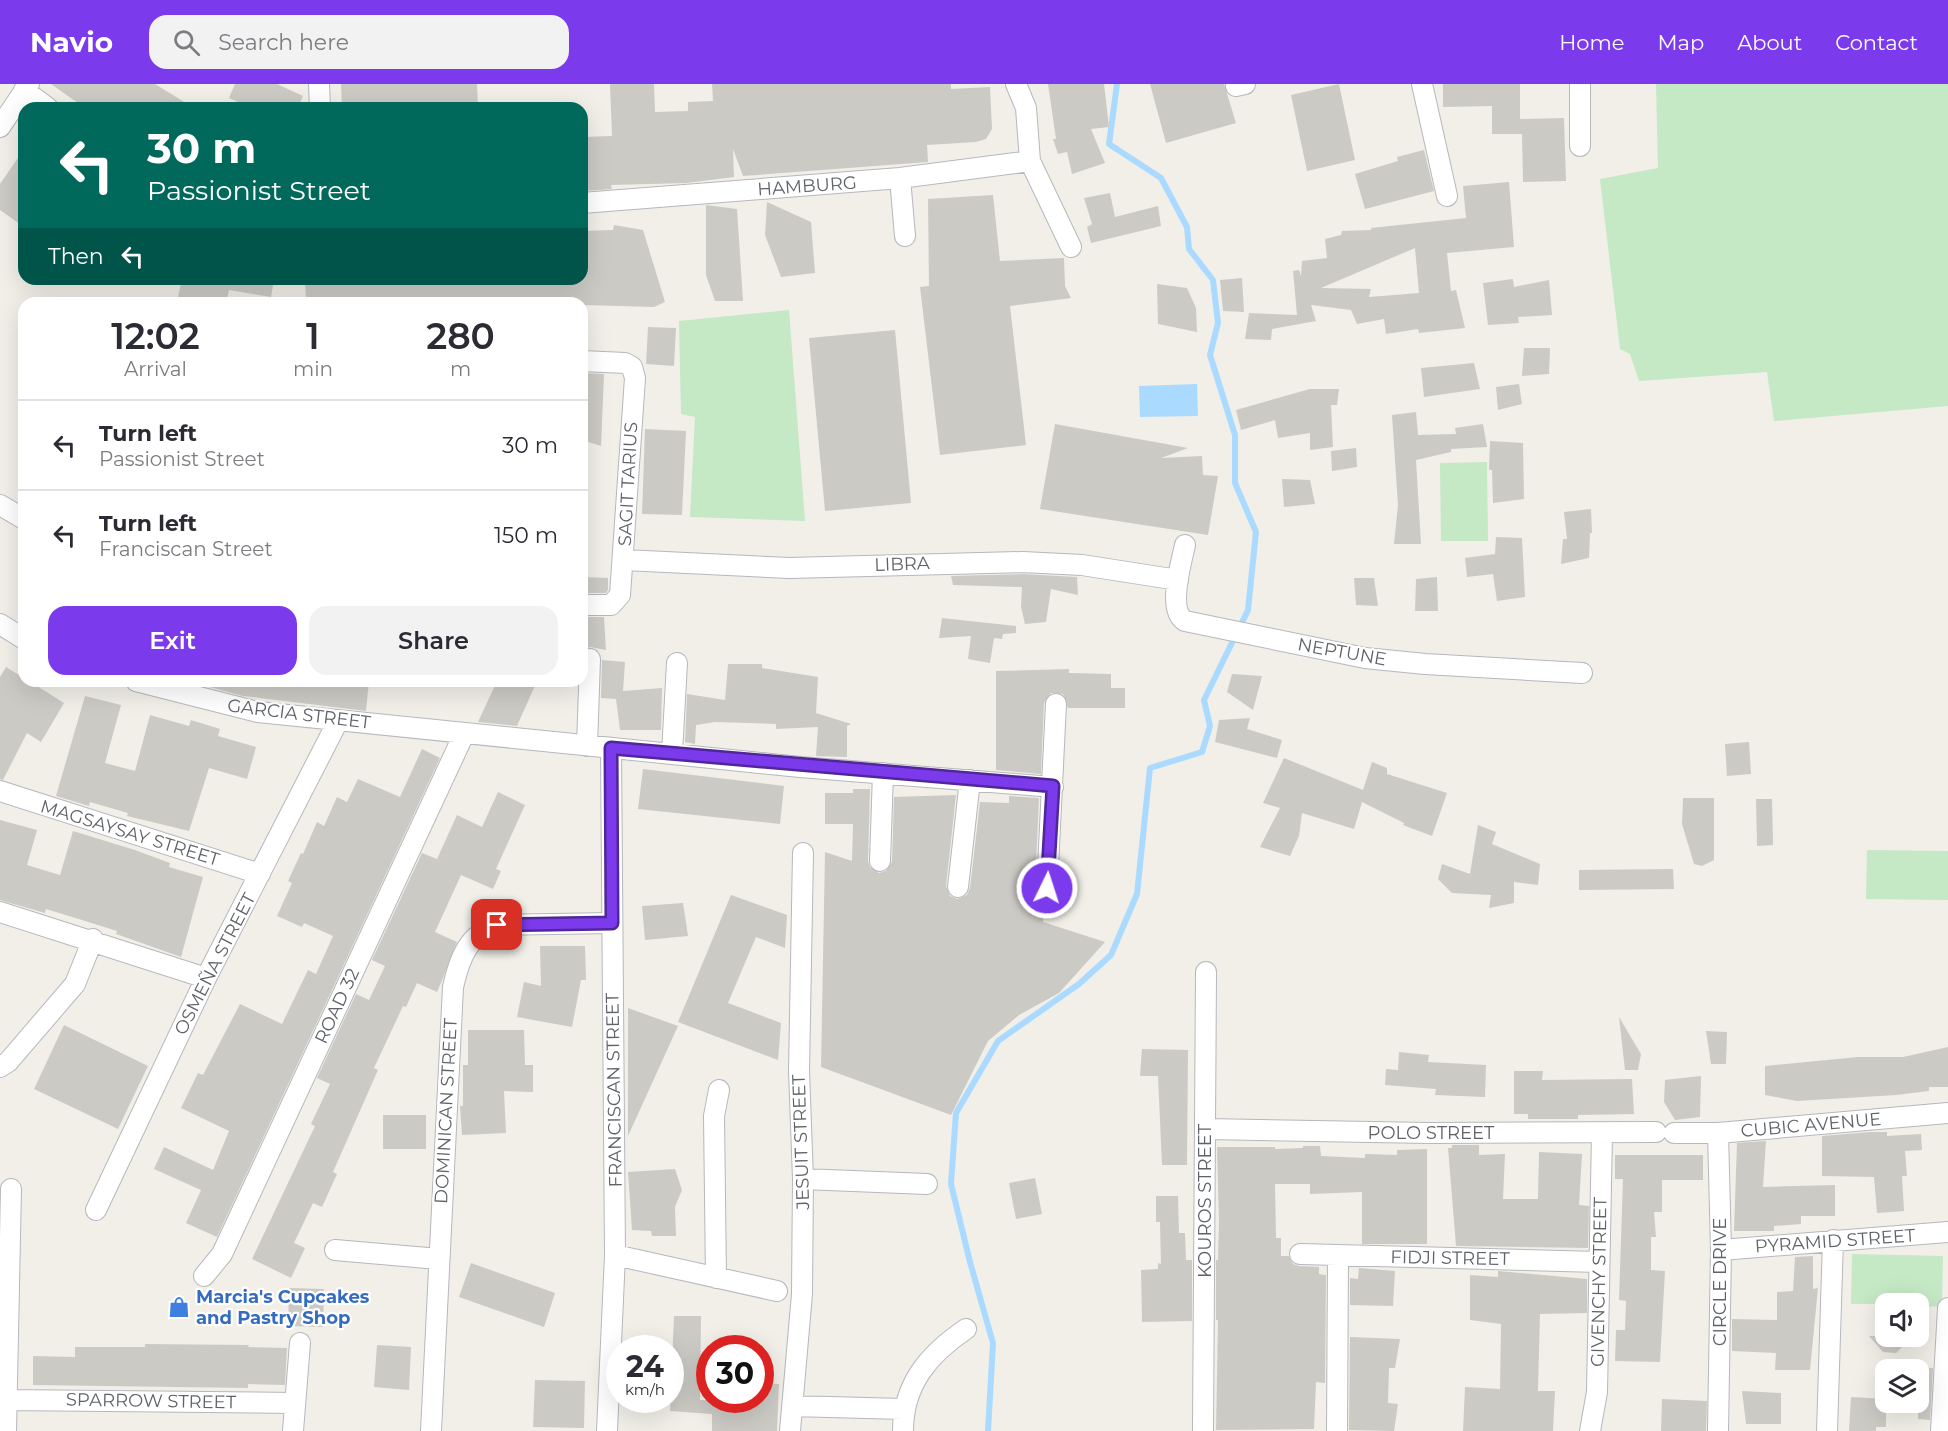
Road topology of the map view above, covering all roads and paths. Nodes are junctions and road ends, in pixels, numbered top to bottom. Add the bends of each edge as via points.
1 (319, 84) edge
2 (1016, 84) edge
3 (1422, 84) edge
4 (1580, 84) edge
5 (26, 87) edge
6 (42, 102) edge
7 (320, 102) edge
8 (0, 127) edge
9 (1580, 146) dead end
10 (1030, 161) junction
11 (900, 178) junction
12 (1447, 196) dead end
13 (588, 203) edge
14 (905, 237) dead end
15 (1071, 247) dead end
16 (588, 361) edge
17 (0, 505) edge
18 (18, 516) edge
19 (1185, 545) dead end
20 (624, 560) junction
21 (1178, 580) junction
22 (588, 605) edge
23 (0, 624) edge
24 (18, 635) edge
25 (590, 659) dead end
26 (676, 663) dead end
27 (1582, 673) dead end
28 (158, 687) edge
29 (1056, 704) dead end
30 (338, 721) junction
31 (464, 734) junction
32 (587, 746) junction
33 (611, 748) junction
34 (672, 753) junction
35 (884, 773) junction
36 (970, 780) junction
37 (1053, 786) junction
38 (0, 791) edge
39 (803, 853) dead end
40 (880, 861) dead end
41 (260, 874) junction
42 (958, 887) dead end
43 (1047, 888) dead end
44 (0, 912) edge
45 (612, 923) junction
46 (93, 939) junction
47 (1206, 972) dead end
48 (206, 978) junction
49 (0, 1067) edge
50 (719, 1090) dead end
51 (1948, 1113) edge
52 (1206, 1129) junction
53 (1665, 1132) joint
54 (1602, 1133) junction
55 (1718, 1133) junction
56 (803, 1179) junction
57 (927, 1184) dead end
58 (11, 1189) dead end
59 (96, 1210) dead end
60 (1948, 1232) edge
61 (1833, 1240) junction
62 (335, 1250) dead end
63 (1721, 1250) junction
64 (1300, 1254) dead end
65 (615, 1255) junction
66 (1338, 1256) junction
67 (439, 1259) junction
68 (1599, 1262) junction
69 (204, 1276) dead end
70 (716, 1278) junction
71 (777, 1291) dead end
72 (1948, 1308) edge
73 (966, 1329) dead end
74 (300, 1343) dead end
75 (6, 1400) junction
76 (295, 1403) junction
77 (792, 1406) junction
78 (903, 1409) junction
79 (6, 1431) edge
80 (292, 1431) edge
81 (431, 1431) edge
82 (607, 1431) edge
83 (790, 1431) edge
84 (903, 1431) edge
85 (1203, 1431) edge
86 (1337, 1431) edge
87 (1590, 1431) edge
88 (1718, 1431) edge
89 (1827, 1431) edge
90 (1941, 1431) edge

1 - 7 street
2 - 10 street via 1026,108
3 - 12 street
4 - 9 street
5 - 6 street
5 - 8 street
10 - 11 street, HAMBURG
10 - 15 street
11 - 13 street, HAMBURG
11 - 14 street
16 - 20 street, SAGIT TARIUS via 625,363 632,367 635,378
17 - 18 street
19 - 21 street, NEPTUNE
20 - 21 street, LIBRA via 789,568 1023,562 1082,565
20 - 22 street, SAGIT TARIUS via 616,601 612,605
21 - 27 street, NEPTUNE via 1176,605 1180,618 1258,636 1365,658
23 - 24 street
25 - 32 street
26 - 34 street
28 - 30 street, GARCIA STREET via 233,708
29 - 37 street
30 - 31 street, GARCIA STREET
30 - 41 street, OSMEÑA STREET
31 - 32 street, GARCIA STREET
31 - 69 street, ROAD 32 via 222,1254
32 - 33 street, GARCIA STREET
33 - 34 street, GARCIA STREET
33 - 45 street, FRANCISCAN STREET
34 - 35 street, GARCIA STREET
35 - 36 street, GARCIA STREET
35 - 40 street
36 - 37 street, GARCIA STREET
36 - 42 street
37 - 43 street
38 - 41 street, MAGSAYSAY STREET
39 - 56 street, JESUIT STREET via 799,1071
41 - 48 street, OSMEÑA STREET
44 - 46 street
45 - 65 street, FRANCISCAN STREET
45 - 67 street, DOMINICAN STREET via 497,925 472,939 463,953 453,987
46 - 48 street
46 - 49 street via 75,984
47 - 52 street, KOUROS STREET
48 - 59 street, OSMEÑA STREET
50 - 70 street via 714,1116
51 - 55 street, CUBIC AVENUE
52 - 54 street, POLO STREET
52 - 85 street, KOUROS STREET
53 - 54 street, POLO STREET
53 - 55 street, CUBIC AVENUE
54 - 68 street, GIVENCHY STREET
55 - 63 street, CIRCLE DRIVE
56 - 57 street
56 - 77 street, JESUIT STREET via 802,1294
58 - 75 street
60 - 61 street, PYRAMID STREET
61 - 63 street, PYRAMID STREET
61 - 89 street
62 - 67 street
63 - 88 street, CIRCLE DRIVE
64 - 66 street, FIDJI STREET
65 - 70 street
65 - 82 street, FRANCISCAN STREET
66 - 68 street, FIDJI STREET
66 - 86 street
67 - 81 street, DOMINICAN STREET
68 - 87 street, GIVENCHY STREET via 1597,1392
70 - 71 street
72 - 90 street
73 - 78 street via 928,1359
74 - 76 street
75 - 76 street, SPARROW STREET
75 - 79 street
76 - 80 street
77 - 78 street
77 - 83 street, JESUIT STREET
78 - 84 street

